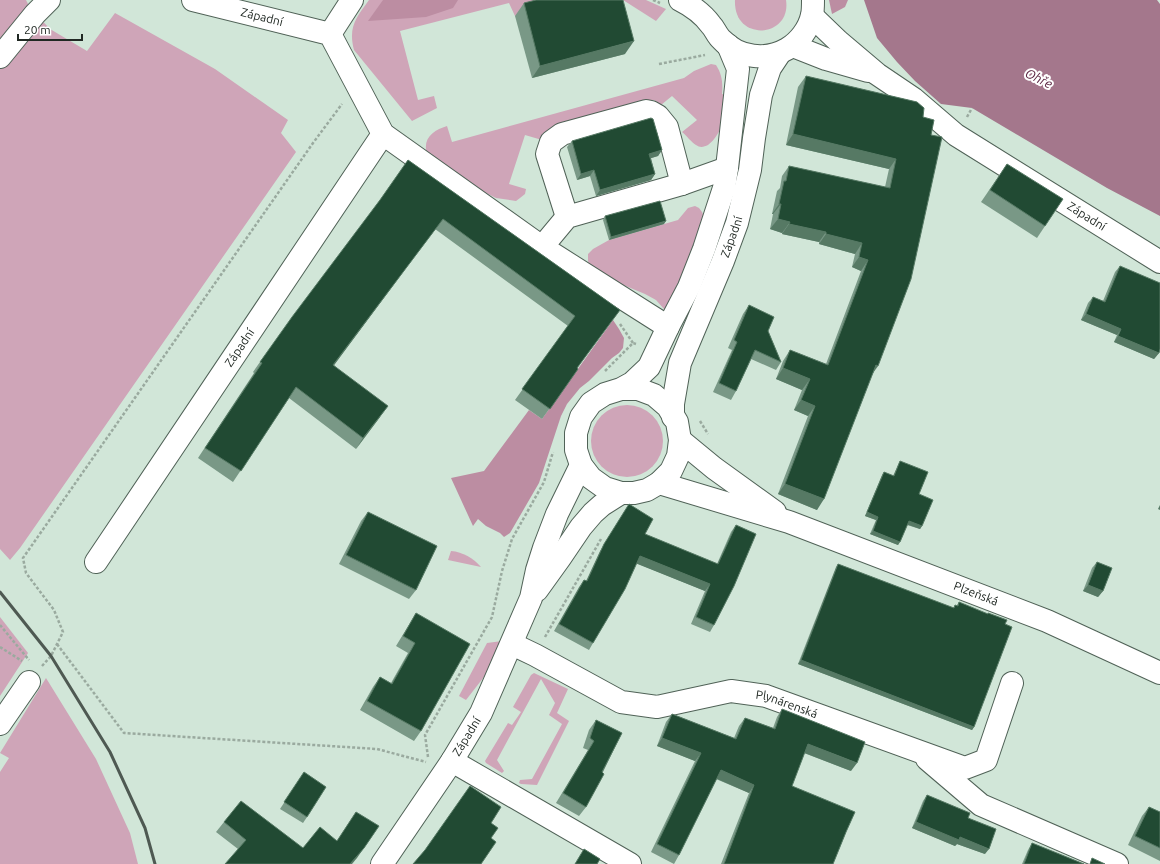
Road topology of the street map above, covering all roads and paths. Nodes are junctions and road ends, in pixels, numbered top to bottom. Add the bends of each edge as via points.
1 (49, 0) edge
2 (193, 0) edge
3 (352, 0) edge
4 (680, 0) edge
5 (708, 0) edge
6 (813, 8) edge
7 (712, 25) junction
8 (330, 34) junction
9 (728, 45) junction
10 (786, 49) junction
11 (706, 55) dead end
12 (0, 57) edge
13 (659, 64) dead end
14 (877, 74) junction
15 (357, 84) junction
16 (383, 134) junction
17 (727, 168) junction
18 (682, 184) junction
19 (568, 217) junction
20 (542, 247) junction
21 (1160, 262) edge
22 (668, 327) junction
23 (656, 352) junction
24 (603, 373) dead end
25 (621, 389) junction
26 (673, 417) junction
27 (680, 440) junction
28 (556, 445) dead end
29 (581, 466) junction
30 (659, 483) junction
31 (620, 493) junction
32 (789, 522) junction
33 (605, 533) dead end
34 (96, 562) dead end
35 (531, 598) junction
36 (0, 625) edge
37 (57, 644) junction
38 (512, 644) junction
39 (0, 647) edge
40 (535, 655) junction
41 (1160, 673) edge
42 (33, 676) junction
43 (1012, 683) dead end
44 (0, 724) edge
45 (917, 751) junction
46 (452, 761) junction
47 (382, 864) edge
48 (630, 864) edge
49 (1117, 864) edge

1 - 12 street
2 - 8 street, Západní
3 - 8 street
4 - 7 street, Západní via 700,13
5 - 7 street, Západní via 707,9
6 - 10 street, Západní via 805,32
6 - 14 street, Západní via 838,41
7 - 9 street, Západní
8 - 15 street
9 - 10 street, Západní via 752,56 766,56
9 - 17 street, Západní via 738,69
10 - 14 street, Západní
10 - 26 street, Západní via 770,68 761,95 750,170 737,223 680,363
11 - 13 path
14 - 21 street, Západní via 914,99 956,135
15 - 16 street
15 - 37 path via 23,558 26,573 54,610 63,632
16 - 20 street
16 - 34 street, Západní
17 - 18 street
17 - 22 street, Západní via 724,188 704,249 689,287
18 - 19 street
18 - 19 street via 667,127 651,112 646,111 562,134 551,142 547,154
19 - 20 street
20 - 22 street
22 - 23 street, Západní
23 - 24 path via 633,343
23 - 25 street, Západní via 649,367 632,383
25 - 26 street, Západní via 638,390 654,395 668,407
25 - 29 street, Západní via 605,394 591,403 581,417 576,433 576,450
26 - 27 street, Západní via 677,422
27 - 30 street, Západní via 678,456 671,471
27 - 32 street, Plzeňská
28 - 37 path via 544,482 512,538 492,617 425,734 429,763 377,748 124,733
29 - 31 street, Západní via 591,478 605,488
29 - 35 street, Západní via 557,514 544,548
30 - 31 street, Západní via 647,490
30 - 32 street, Plzeňská
31 - 35 street, Západní via 602,505 581,527
32 - 41 street, Plzeňská via 1047,621
33 - 40 path
35 - 38 street, Západní
36 - 42 path
37 - 42 path via 51,656
38 - 40 street, Plynárenská
38 - 46 street, Západní via 481,712
39 - 42 path
40 - 45 street, Plynárenská via 621,702 657,707 731,691 766,696
42 - 44 street
43 - 45 street, Plynárenská via 986,760 965,768
45 - 49 street via 981,805
46 - 47 street, Západní
46 - 48 street

